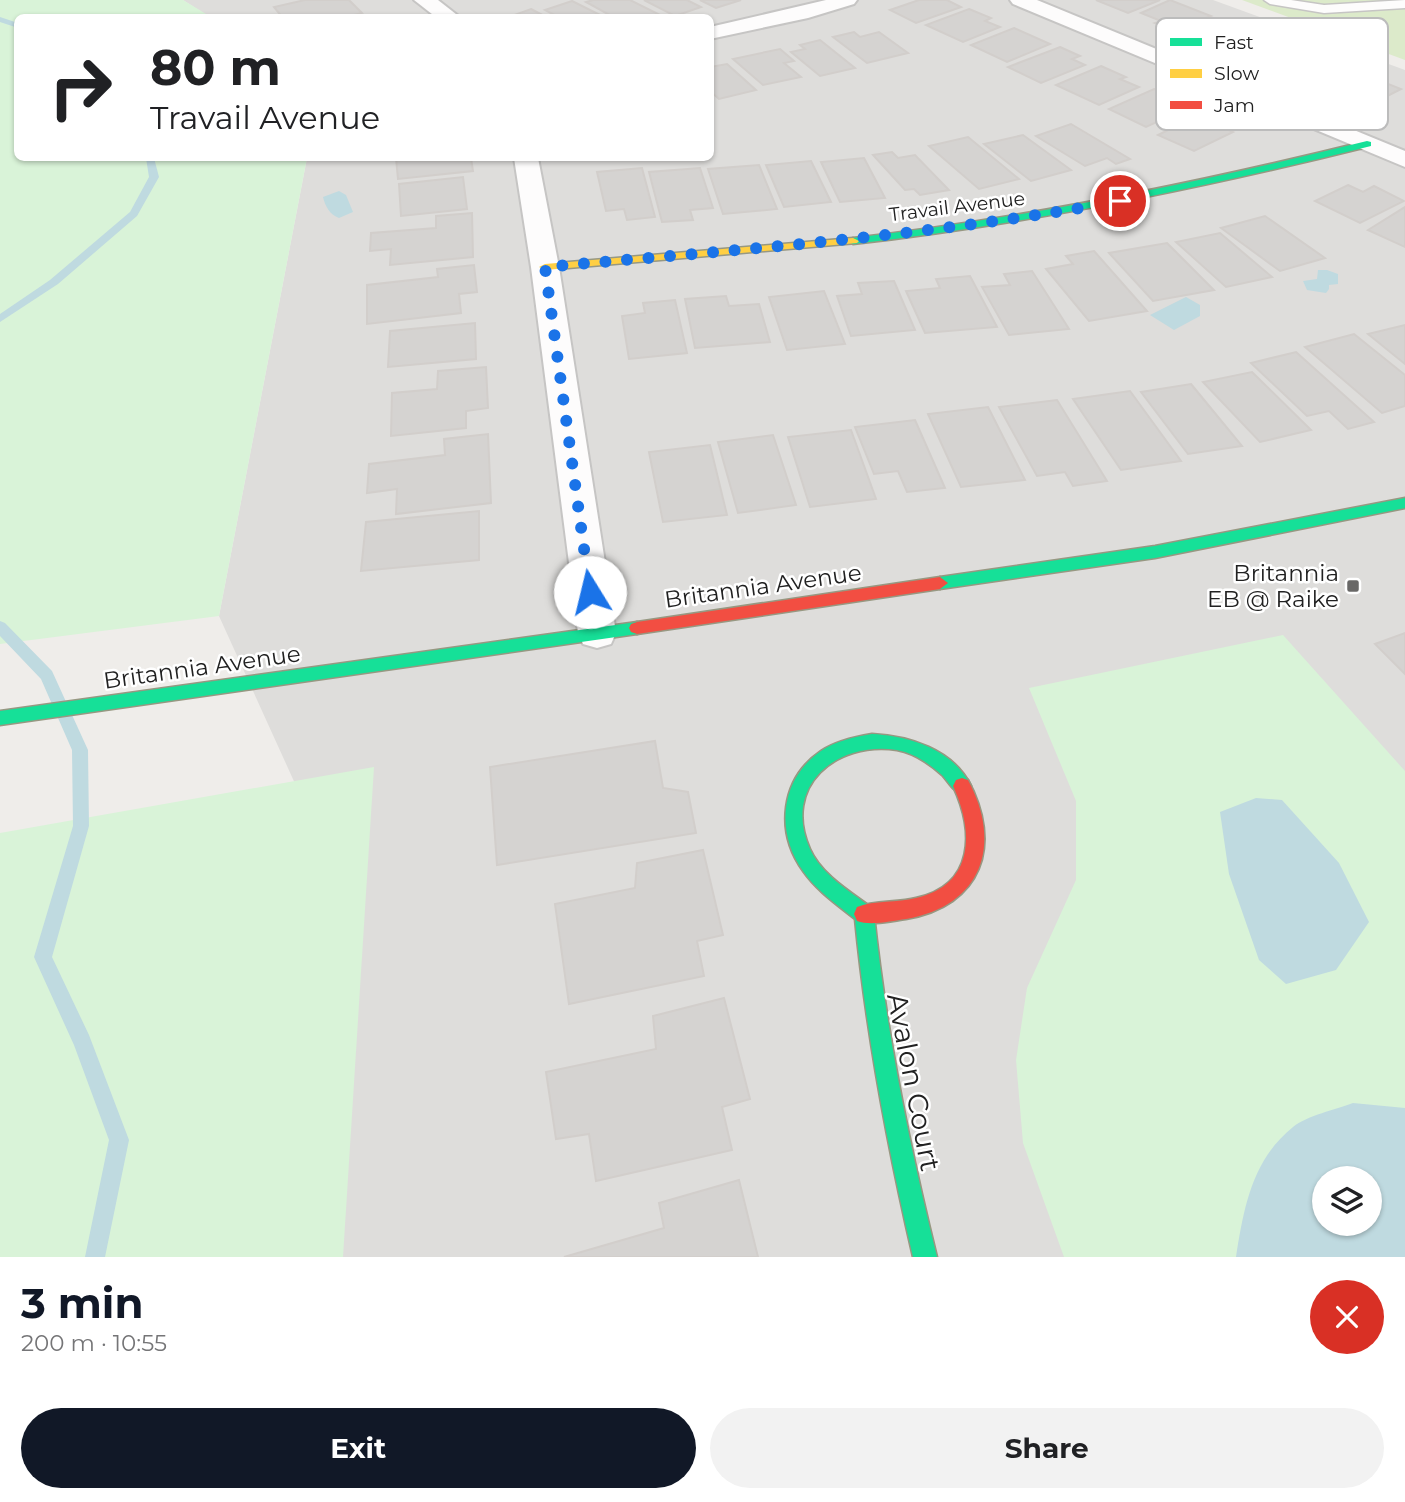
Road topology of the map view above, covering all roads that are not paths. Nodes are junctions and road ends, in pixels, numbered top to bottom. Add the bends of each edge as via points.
1 (424, 0) edge
2 (847, 0) edge
3 (1020, 0) edge
4 (1270, 0) edge
5 (1405, 4) edge
6 (445, 14) edge
7 (714, 32) edge
8 (1156, 56) edge
9 (1333, 130) edge
10 (1367, 144) junction
11 (1405, 160) edge
12 (527, 161) edge
13 (545, 267) junction
14 (1405, 503) edge
15 (597, 633) junction
16 (0, 718) edge
17 (864, 914) junction
18 (925, 1257) edge

1 - 6 street
2 - 7 street
3 - 8 street
4 - 5 lane via 1335,9
9 - 10 street
10 - 11 street
10 - 13 street, Travail Avenue via 1203,184 1023,219 892,236
12 - 13 street
13 - 15 street
14 - 15 street, Britannia Avenue via 1155,552
15 - 16 street, Britannia Avenue
17 - 17 street via 823,882 803,857 793,829 793,801 803,776 821,758 845,746 873,741 901,744 929,755 953,772 970,795 979,822 979,849 967,876 946,896 917,907
17 - 18 street, Avalon Court via 869,988 885,1085

